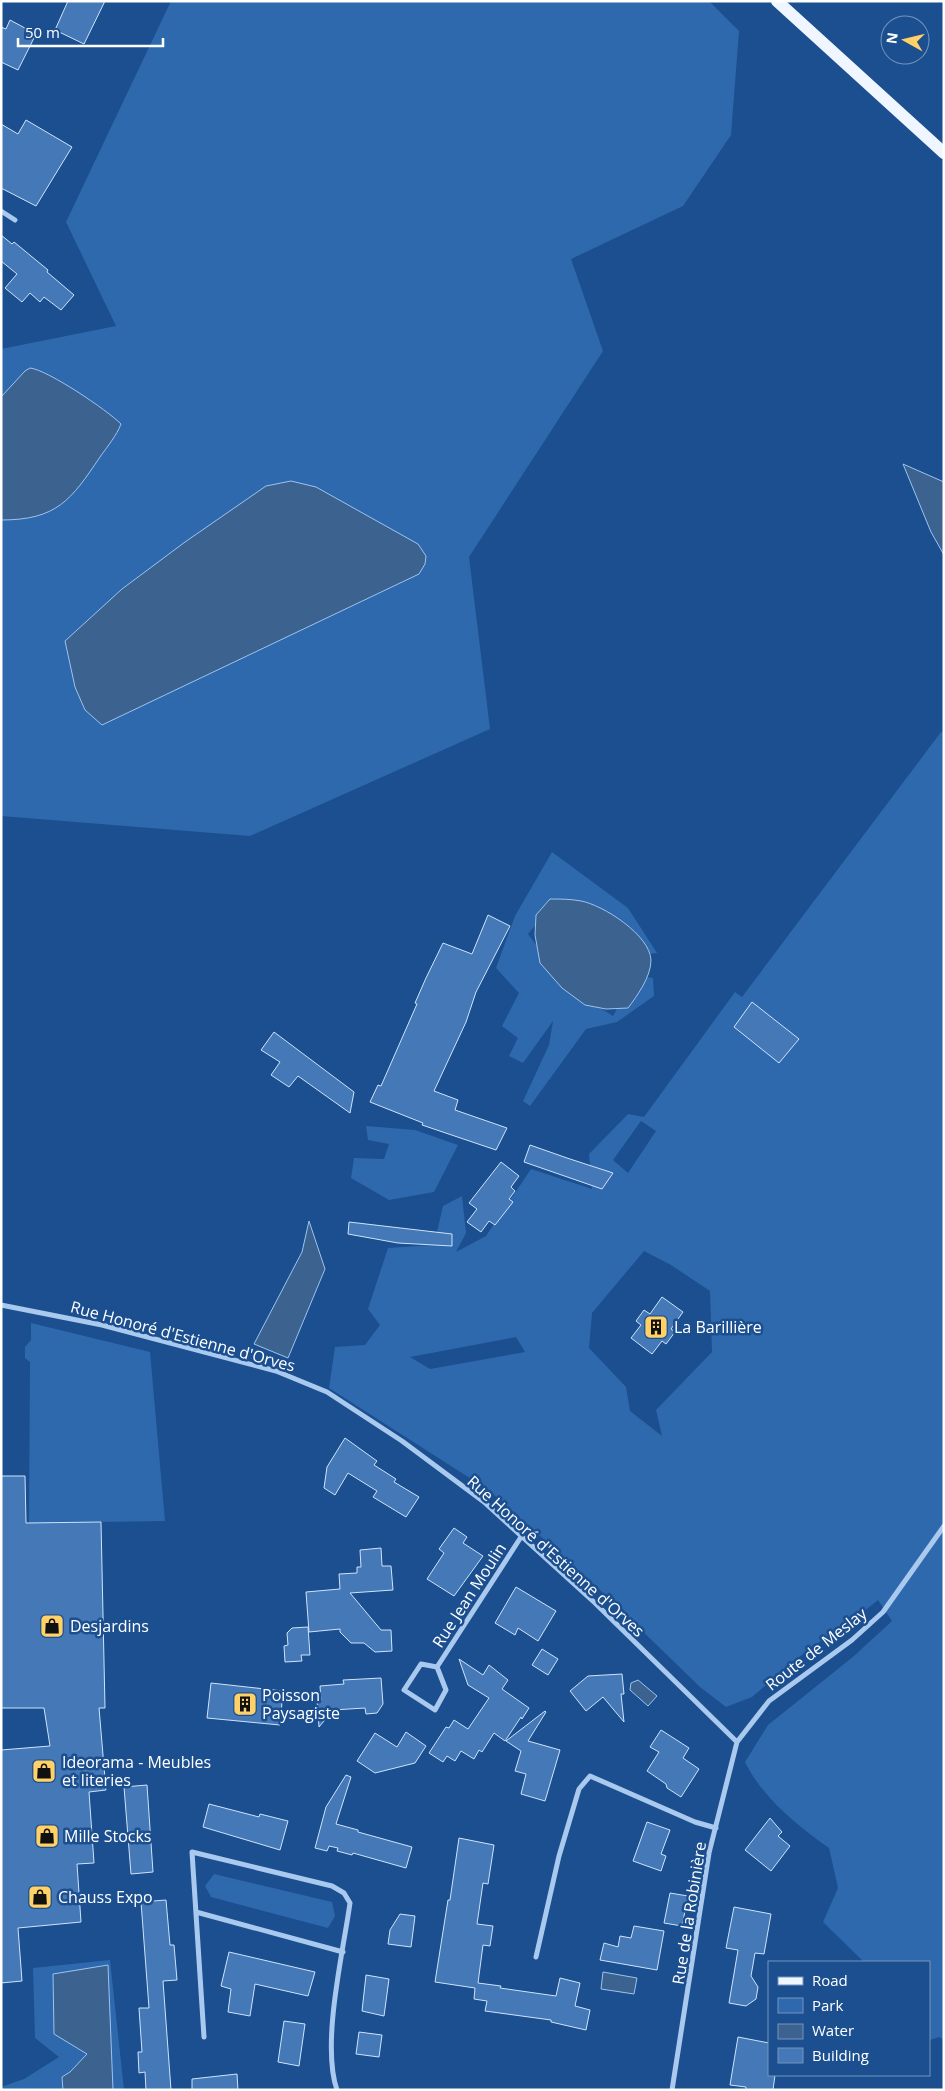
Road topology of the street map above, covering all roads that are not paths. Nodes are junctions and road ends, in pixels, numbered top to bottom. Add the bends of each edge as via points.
1 (777, 1) edge
2 (944, 153) edge
3 (1, 211) edge
4 (15, 220) dead end
5 (1, 1305) edge
6 (944, 1526) edge
7 (522, 1537) junction
8 (436, 1668) junction
9 (737, 1742) junction
10 (716, 1828) junction
11 (196, 1912) junction
12 (343, 1952) junction
13 (536, 1957) dead end
14 (204, 2037) dead end
15 (337, 2090) edge
16 (672, 2090) edge

1 - 2 main road
3 - 4 street
5 - 7 street, Rue Honoré d'Estienne d'Orves via 102,1325 276,1371 309,1383 402,1441 484,1502
6 - 9 street, Route de Meslay via 883,1612 852,1640 769,1701
7 - 8 street, Rue Jean Moulin
7 - 9 street, Rue Honoré d'Estienne d'Orves via 595,1603
8 - 8 street, Rue Jean Moulin via 446,1690 435,1710 404,1690 421,1664
9 - 10 street, Rue de la Robinière
10 - 13 street via 590,1776 579,1789 559,1856
10 - 16 street, Rue de la Robinière
11 - 12 street
11 - 12 street via 192,1852 332,1886 344,1893 350,1903
11 - 14 street
12 - 15 street via 331,2054

